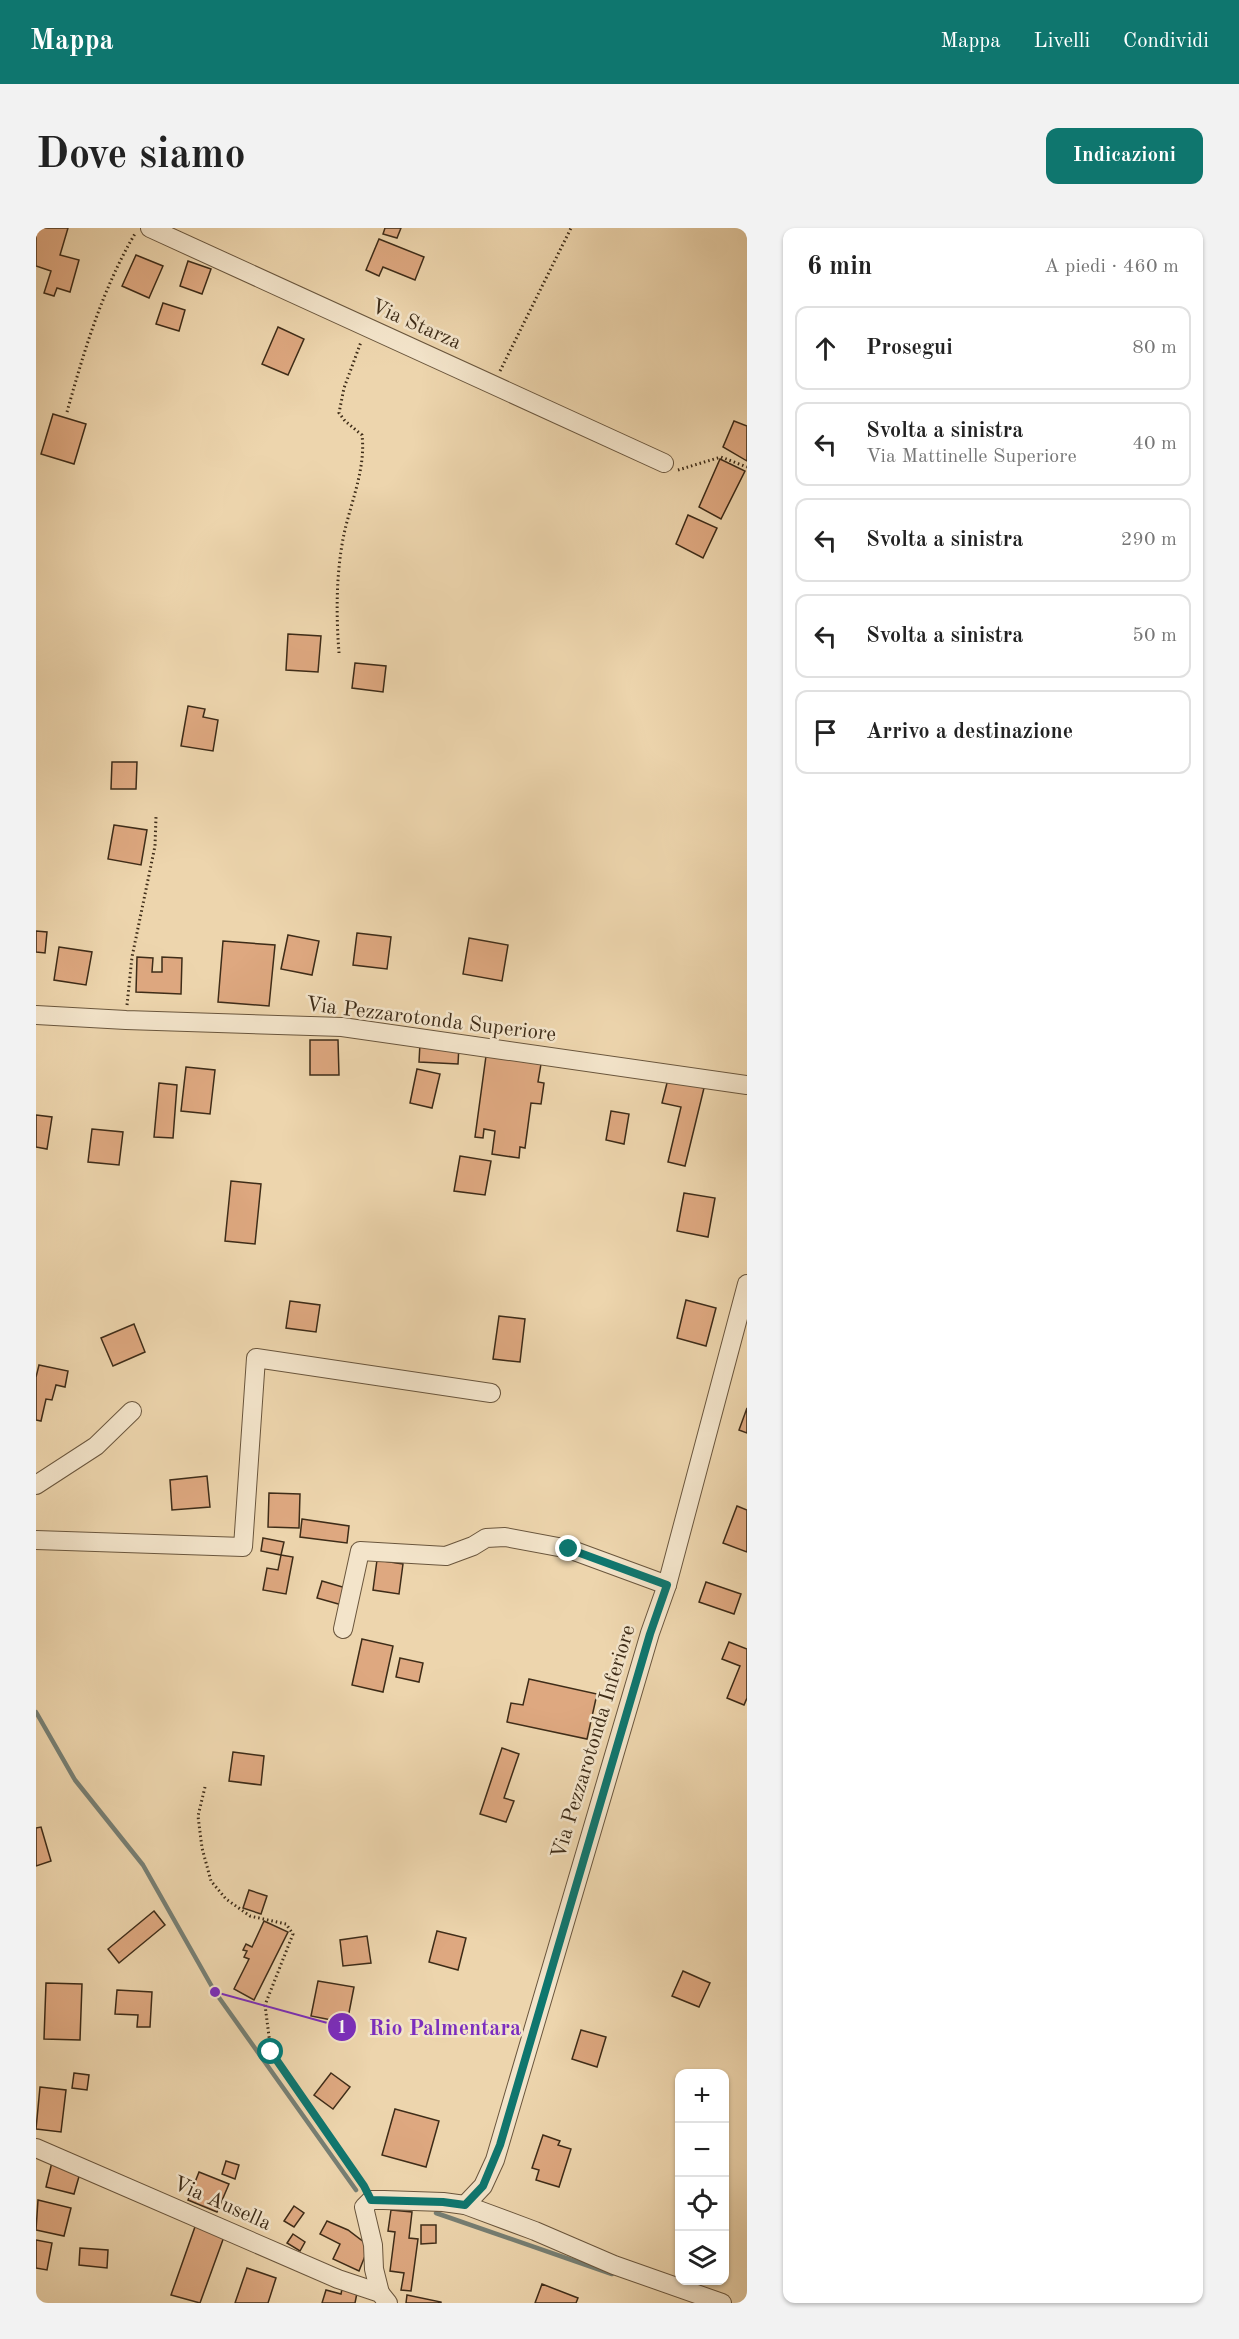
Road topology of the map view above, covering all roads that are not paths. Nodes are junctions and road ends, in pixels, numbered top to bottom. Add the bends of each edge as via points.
1 (150, 228) edge
2 (664, 463) road end
3 (36, 1016) edge
4 (747, 1085) edge
5 (747, 1284) edge
6 (491, 1393) dead end
7 (132, 1412) dead end
8 (36, 1485) edge
9 (36, 1540) edge
10 (667, 1585) junction
11 (343, 1629) dead end
12 (36, 2148) edge
13 (465, 2205) junction
14 (384, 2298) edge
15 (723, 2303) edge

1 - 2 street, Via Starza
3 - 4 street, Via Pezzarotonda Superiore via 342,1027
5 - 10 street, Via Pezzarotonda Inferiore
6 - 9 street via 256,1358 243,1547
7 - 8 street via 96,1446
10 - 11 street via 569,1549 505,1537 486,1538 446,1556 360,1551
10 - 13 street, Via Pezzarotonda Inferiore via 497,2152 483,2186
12 - 14 street, Via Ausella
13 - 14 street via 371,2200 364,2207 374,2269
13 - 15 street via 614,2265

